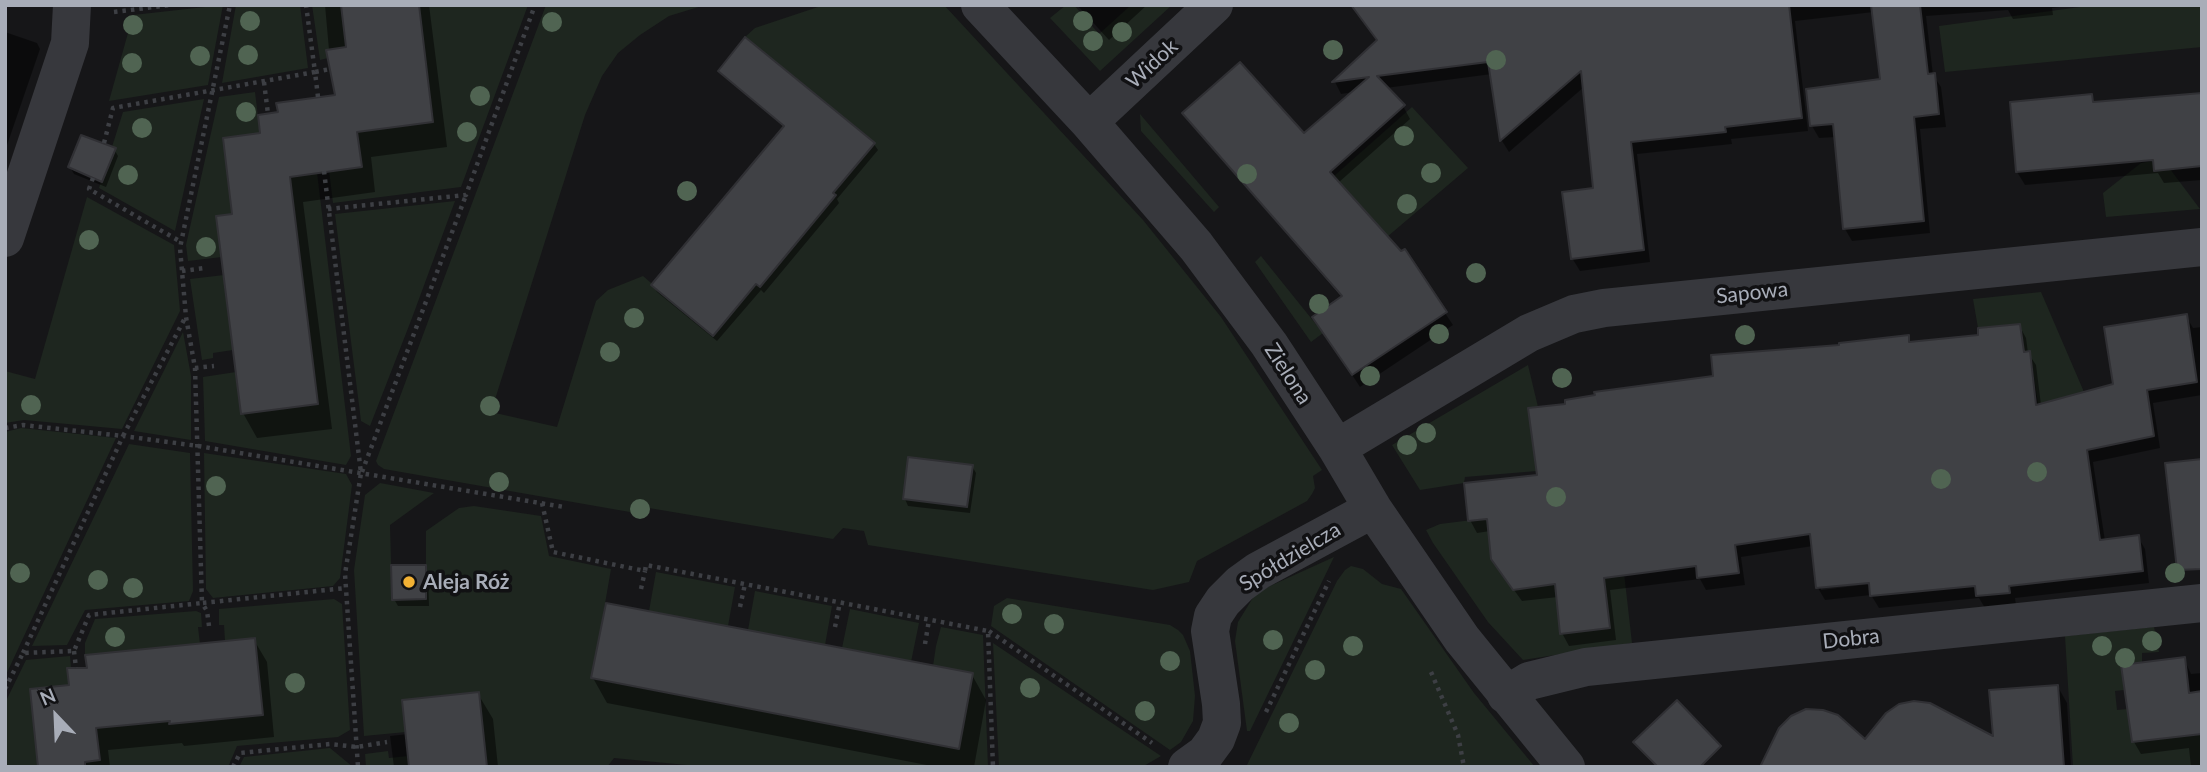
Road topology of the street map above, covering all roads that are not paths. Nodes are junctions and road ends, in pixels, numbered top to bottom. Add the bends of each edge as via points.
1 (980, 5) edge
2 (1214, 5) edge
3 (72, 11) edge
4 (1089, 122) junction
5 (5, 238) edge
6 (2202, 247) edge
7 (1337, 448) junction
8 (1373, 509) junction
9 (2202, 603) edge
10 (1506, 695) junction
11 (1187, 767) edge
12 (1566, 767) edge

1 - 4 street, Zielona
2 - 4 street, Widok
3 - 5 street via 70,43
4 - 7 street, Zielona via 1196,246
6 - 7 street, Sapowa via 1574,314 1529,333
7 - 8 street, Zielona
8 - 10 street, Zielona
8 - 11 street, Spółdzielcza via 1258,571 1223,601 1210,631 1222,723 1205,754
9 - 10 street, Dobra via 1586,667 1528,681
10 - 12 street, Zielona

